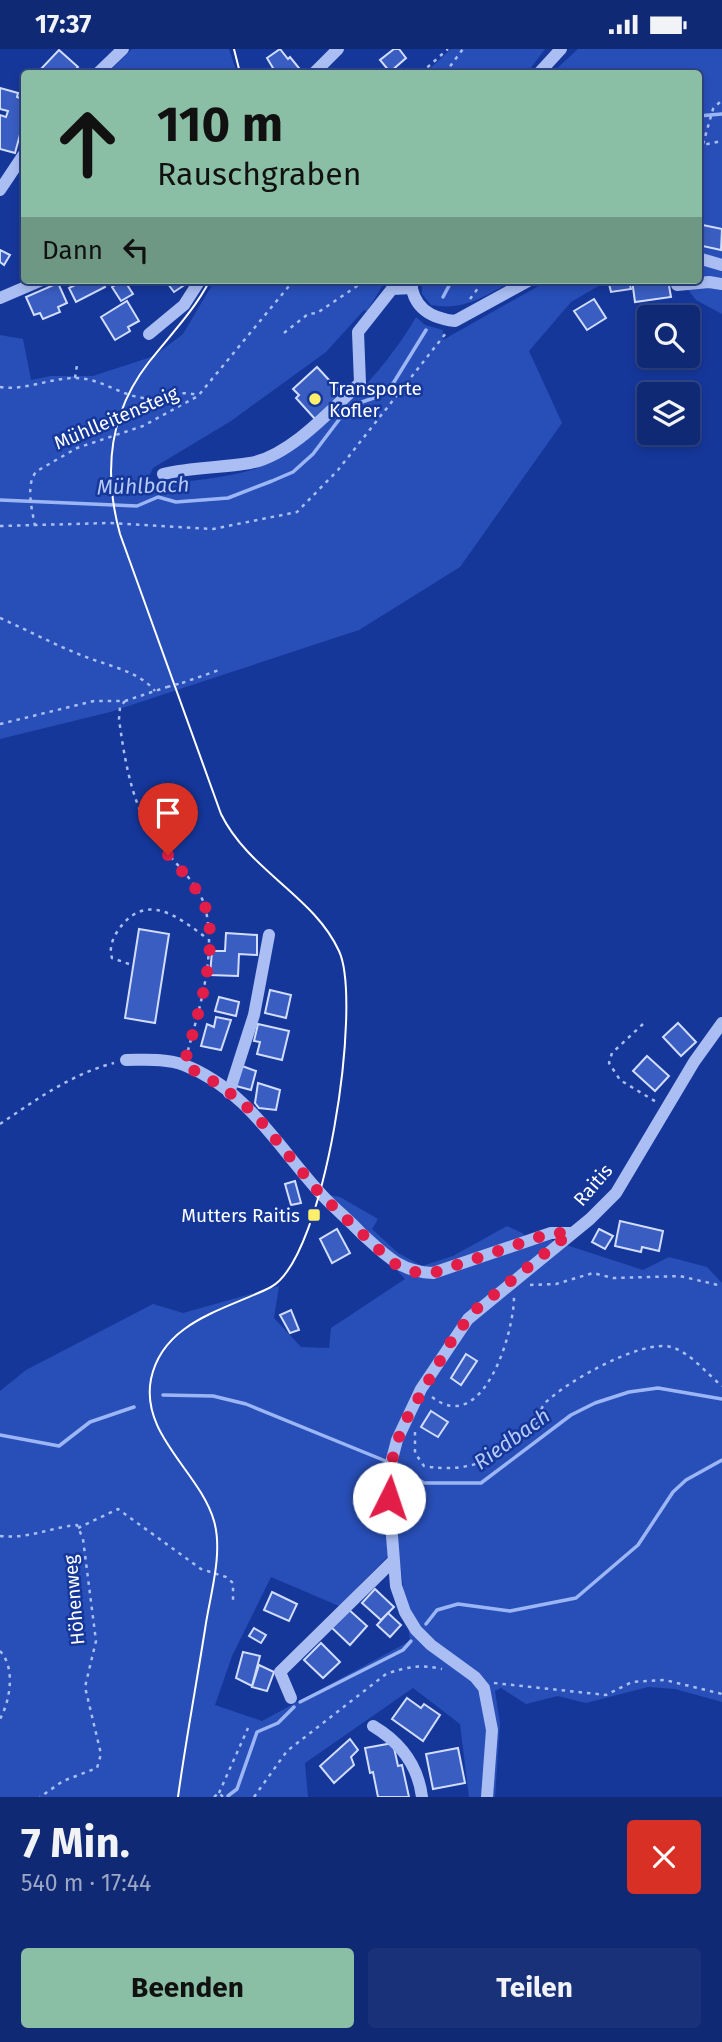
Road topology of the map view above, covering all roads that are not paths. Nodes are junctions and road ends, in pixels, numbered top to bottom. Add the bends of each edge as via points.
1 (123, 49) edge
2 (338, 49) edge
3 (561, 49) edge
4 (100, 70) edge
5 (317, 70) edge
6 (542, 70) edge
7 (21, 158) edge
8 (0, 190) edge
9 (702, 259) edge
10 (722, 265) edge
11 (702, 283) edge
12 (33, 284) edge
13 (197, 284) edge
14 (411, 284) edge
15 (523, 284) edge
16 (688, 284) edge
17 (722, 284) edge
18 (677, 285) dead end
19 (0, 298) edge
20 (149, 334) dead end
21 (163, 474) dead end
22 (269, 935) dead end
23 (722, 1023) edge
24 (126, 1060) road end
25 (229, 1093) junction
26 (570, 1233) junction
27 (393, 1561) junction
28 (291, 1698) dead end
29 (373, 1726) dead end
30 (422, 1797) edge
31 (487, 1797) edge

1 - 4 street
2 - 5 street
3 - 6 street
7 - 8 street
9 - 10 street
11 - 17 street
12 - 19 street
13 - 20 street via 184,305
14 - 15 street via 425,311 455,321
14 - 21 street via 392,289 358,332 360,383 304,435 253,463
16 - 18 street
22 - 25 street via 254,1015
23 - 26 street, Raitis via 616,1193
24 - 25 street, Raitis via 158,1059 184,1065
25 - 26 street, Raitis via 254,1113 321,1195 393,1263 433,1273 551,1233
26 - 27 street via 474,1311 421,1389 402,1427 391,1464 388,1508
27 - 28 street via 280,1672
27 - 31 street via 397,1593 416,1630 481,1682 492,1723
29 - 30 street via 407,1756

